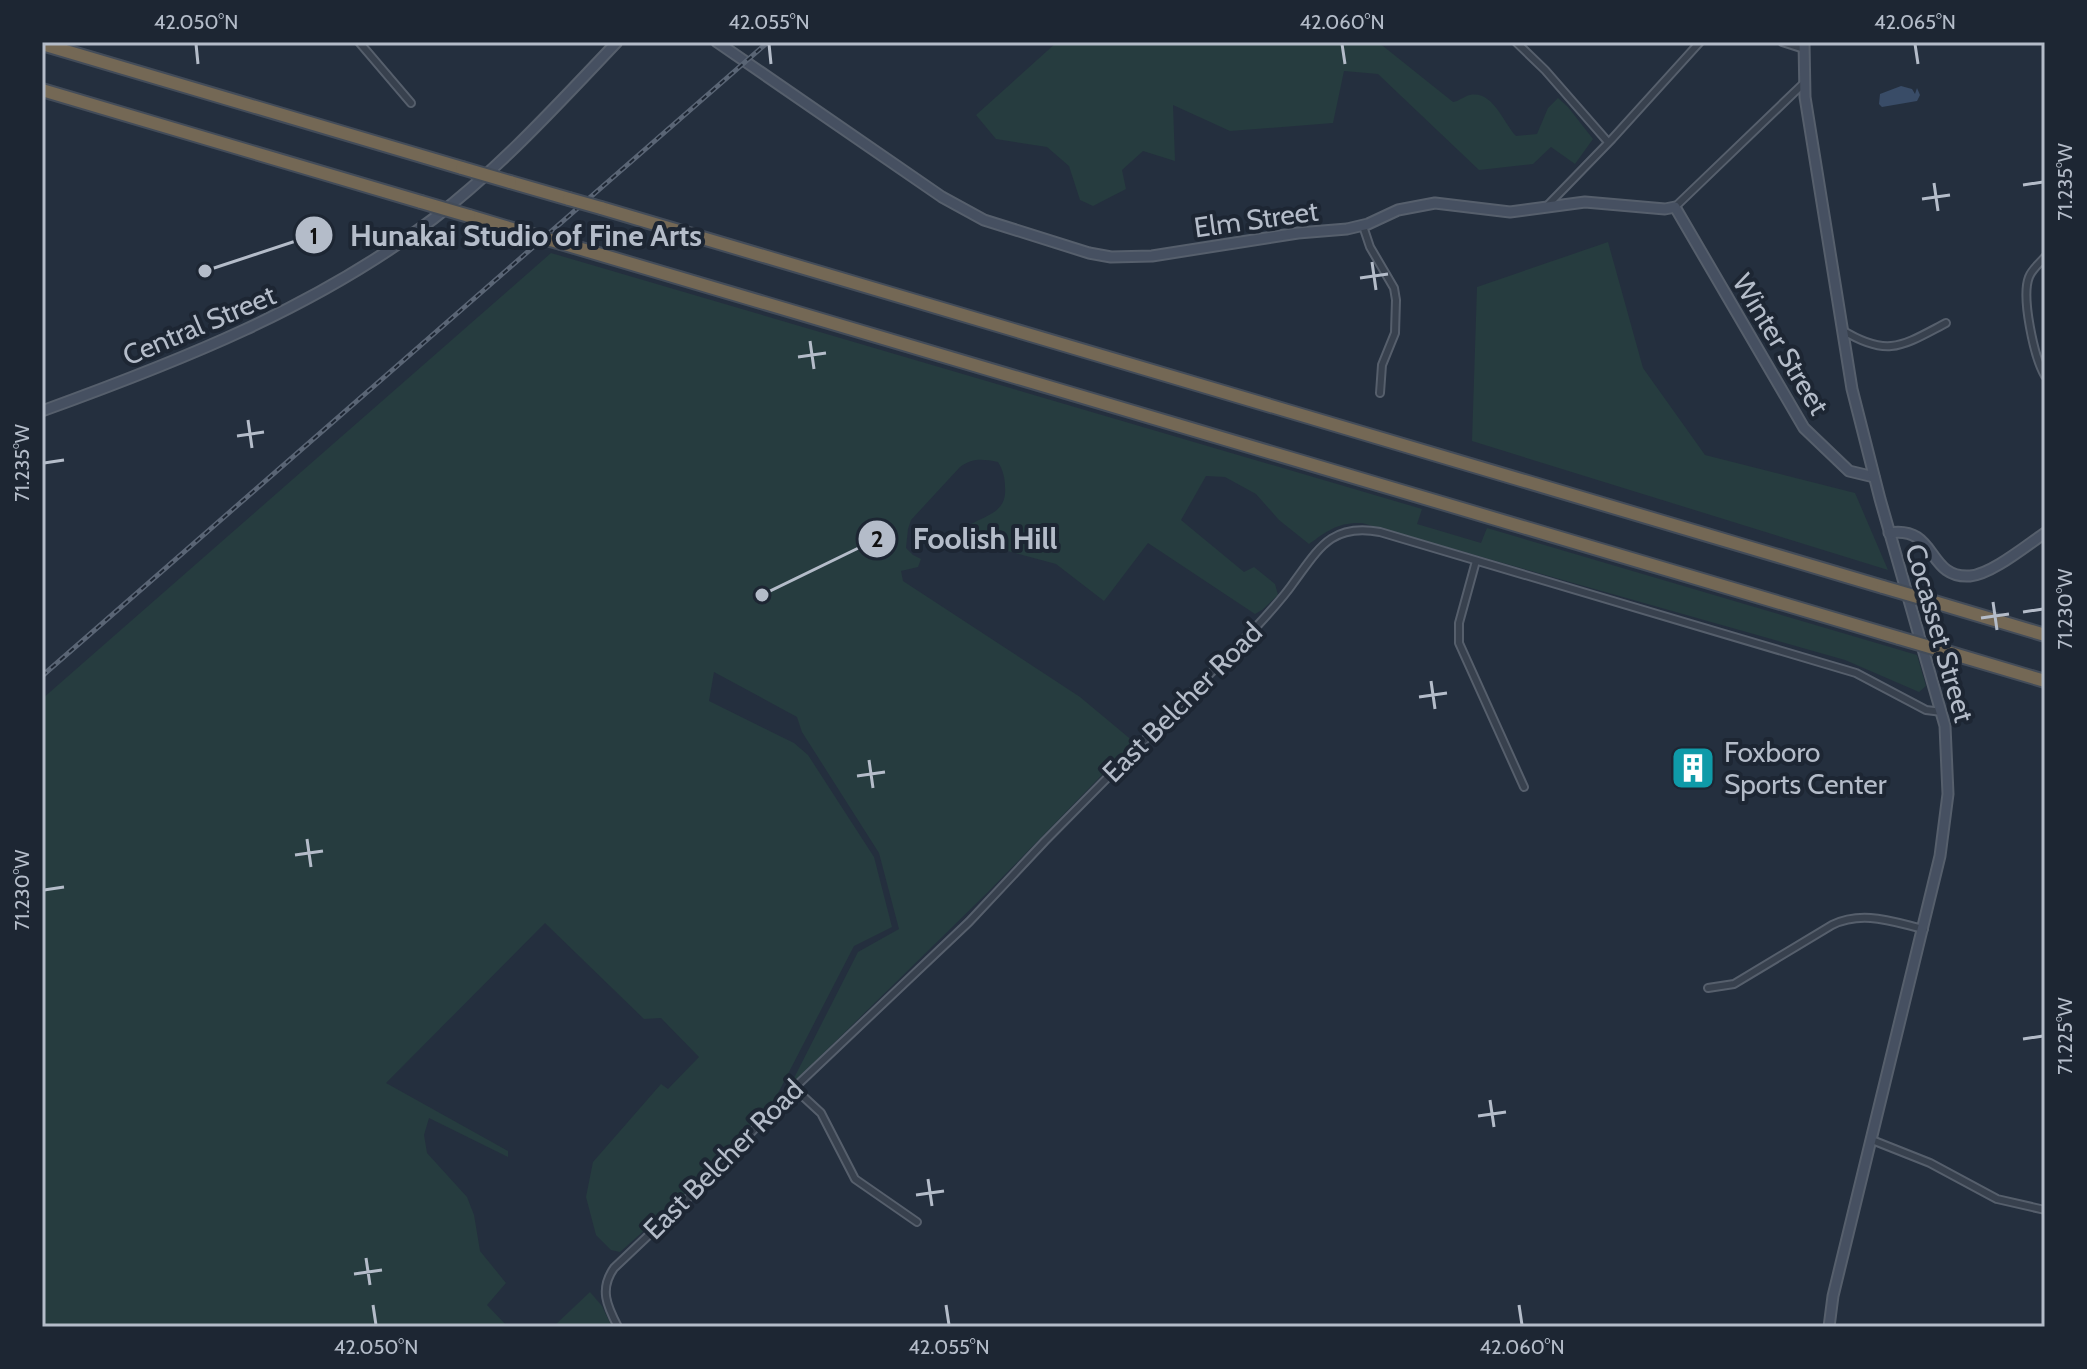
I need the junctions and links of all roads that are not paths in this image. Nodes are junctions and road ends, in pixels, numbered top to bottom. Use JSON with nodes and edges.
{"nodes":[{"id":1,"x":359,"y":42,"type":"edge"},
{"id":2,"x":617,"y":42,"type":"edge"},
{"id":3,"x":717,"y":42,"type":"edge"},
{"id":4,"x":1516,"y":42,"type":"edge"},
{"id":5,"x":1700,"y":42,"type":"edge"},
{"id":6,"x":1782,"y":42,"type":"edge"},
{"id":7,"x":42,"y":44,"type":"edge"},
{"id":8,"x":1804,"y":45,"type":"edge"},
{"id":9,"x":1804,"y":83,"type":"junction"},
{"id":10,"x":42,"y":90,"type":"edge"},
{"id":11,"x":411,"y":103,"type":"dead end"},
{"id":12,"x":1608,"y":142,"type":"junction"},
{"id":13,"x":1547,"y":206,"type":"junction"},
{"id":14,"x":1675,"y":207,"type":"junction"},
{"id":15,"x":1363,"y":226,"type":"junction"},
{"id":16,"x":2045,"y":257,"type":"edge"},
{"id":17,"x":1946,"y":323,"type":"dead end"},
{"id":18,"x":1842,"y":330,"type":"junction"},
{"id":19,"x":2045,"y":376,"type":"edge"},
{"id":20,"x":1380,"y":393,"type":"dead end"},
{"id":21,"x":42,"y":411,"type":"edge"},
{"id":22,"x":1874,"y":477,"type":"junction"},
{"id":23,"x":1889,"y":533,"type":"junction"},
{"id":24,"x":2045,"y":533,"type":"edge"},
{"id":25,"x":1476,"y":561,"type":"junction"},
{"id":26,"x":2045,"y":635,"type":"edge"},
{"id":27,"x":2045,"y":681,"type":"edge"},
{"id":28,"x":1942,"y":712,"type":"junction"},
{"id":29,"x":1524,"y":787,"type":"dead end"},
{"id":30,"x":1924,"y":929,"type":"junction"},
{"id":31,"x":1708,"y":988,"type":"dead end"},
{"id":32,"x":794,"y":1088,"type":"junction"},
{"id":33,"x":1872,"y":1140,"type":"junction"},
{"id":34,"x":2045,"y":1210,"type":"edge"},
{"id":35,"x":917,"y":1222,"type":"dead end"},
{"id":36,"x":618,"y":1327,"type":"edge"},
{"id":37,"x":1829,"y":1327,"type":"edge"}],
"edges":[{"from":1,"to":11,"type":"street"},
{"from":2,"to":21,"type":"main road","name":"Central Street"},
{"from":3,"to":15,"type":"main road","name":"Elm Street"},
{"from":4,"to":12,"type":"street"},
{"from":5,"to":12,"type":"street"},
{"from":6,"to":8,"type":"street"},
{"from":7,"to":26,"type":"highway","bridge":true},
{"from":8,"to":9,"type":"main road","name":"Cocasset Street"},
{"from":9,"to":14,"type":"street"},
{"from":9,"to":18,"type":"main road","name":"Cocasset Street"},
{"from":10,"to":27,"type":"highway","bridge":true},
{"from":12,"to":13,"type":"street"},
{"from":13,"to":14,"type":"main road","name":"Elm Street"},
{"from":13,"to":15,"type":"main road","name":"Elm Street"},
{"from":14,"to":22,"type":"main road","name":"Winter Street"},
{"from":15,"to":20,"type":"street"},
{"from":16,"to":19,"type":"street"},
{"from":17,"to":18,"type":"street"},
{"from":18,"to":22,"type":"main road","name":"Cocasset Street"},
{"from":22,"to":23,"type":"main road","name":"Cocasset Street"},
{"from":23,"to":24,"type":"main road"},
{"from":23,"to":28,"type":"main road","name":"Cocasset Street"},
{"from":25,"to":28,"type":"street","name":"East Belcher Road"},
{"from":25,"to":29,"type":"street"},
{"from":25,"to":32,"type":"street","name":"East Belcher Road"},
{"from":28,"to":30,"type":"main road","name":"Cocasset Street"},
{"from":30,"to":31,"type":"street"},
{"from":30,"to":33,"type":"main road","name":"Cocasset Street"},
{"from":32,"to":35,"type":"street"},
{"from":32,"to":36,"type":"street","name":"East Belcher Road"},
{"from":33,"to":34,"type":"street"},
{"from":33,"to":37,"type":"main road","name":"Cocasset Street"}]}
